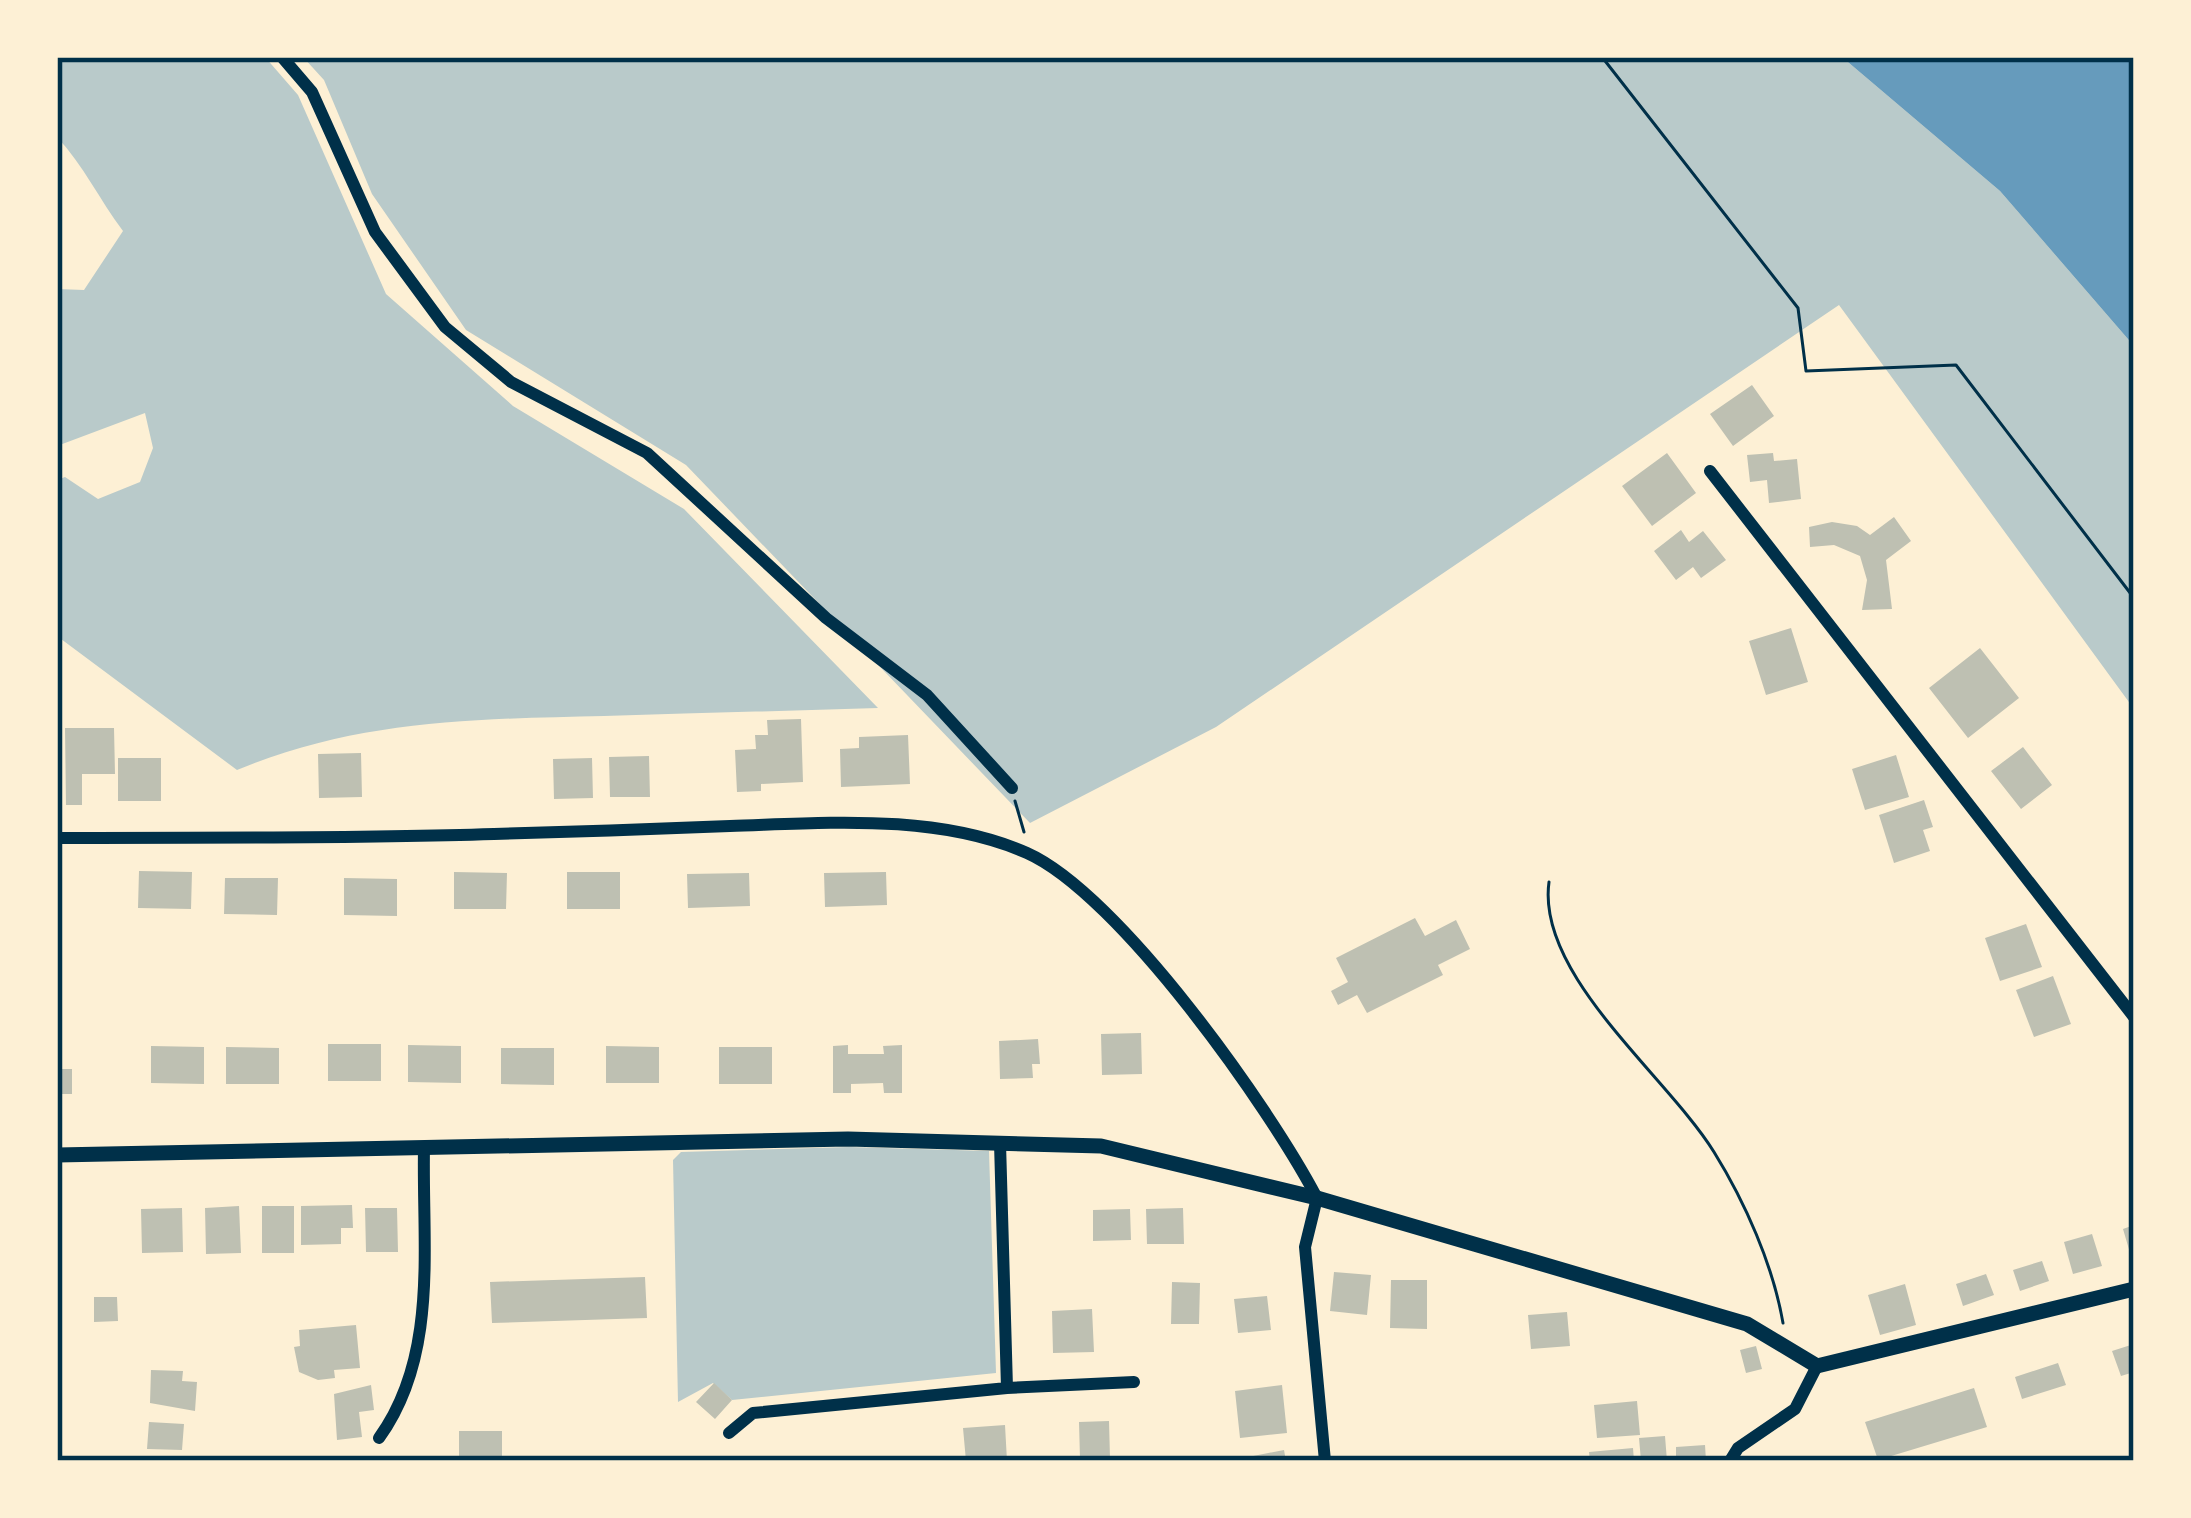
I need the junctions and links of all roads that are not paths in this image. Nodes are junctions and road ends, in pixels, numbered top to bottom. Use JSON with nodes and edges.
{"nodes":[{"id":1,"x":282,"y":57,"type":"edge"},
{"id":2,"x":1710,"y":471,"type":"dead end"},
{"id":3,"x":1012,"y":788,"type":"road end"},
{"id":4,"x":57,"y":838,"type":"edge"},
{"id":5,"x":2134,"y":1017,"type":"edge"},
{"id":6,"x":1000,"y":1143,"type":"junction"},
{"id":7,"x":424,"y":1148,"type":"junction"},
{"id":8,"x":57,"y":1155,"type":"edge"},
{"id":9,"x":1317,"y":1198,"type":"junction"},
{"id":10,"x":2134,"y":1289,"type":"edge"},
{"id":11,"x":1817,"y":1366,"type":"junction"},
{"id":12,"x":1135,"y":1382,"type":"dead end"},
{"id":13,"x":1007,"y":1388,"type":"junction"},
{"id":14,"x":729,"y":1433,"type":"dead end"},
{"id":15,"x":379,"y":1438,"type":"dead end"},
{"id":16,"x":1325,"y":1461,"type":"edge"},
{"id":17,"x":1730,"y":1461,"type":"edge"}],
"edges":[{"from":1,"to":3,"type":"street"},
{"from":2,"to":5,"type":"street"},
{"from":4,"to":9,"type":"street"},
{"from":6,"to":7,"type":"street"},
{"from":6,"to":9,"type":"street"},
{"from":6,"to":13,"type":"street"},
{"from":7,"to":8,"type":"street"},
{"from":7,"to":15,"type":"street"},
{"from":9,"to":11,"type":"street"},
{"from":9,"to":16,"type":"street"},
{"from":10,"to":11,"type":"street"},
{"from":11,"to":17,"type":"street"},
{"from":12,"to":13,"type":"street"},
{"from":13,"to":14,"type":"street"}]}
